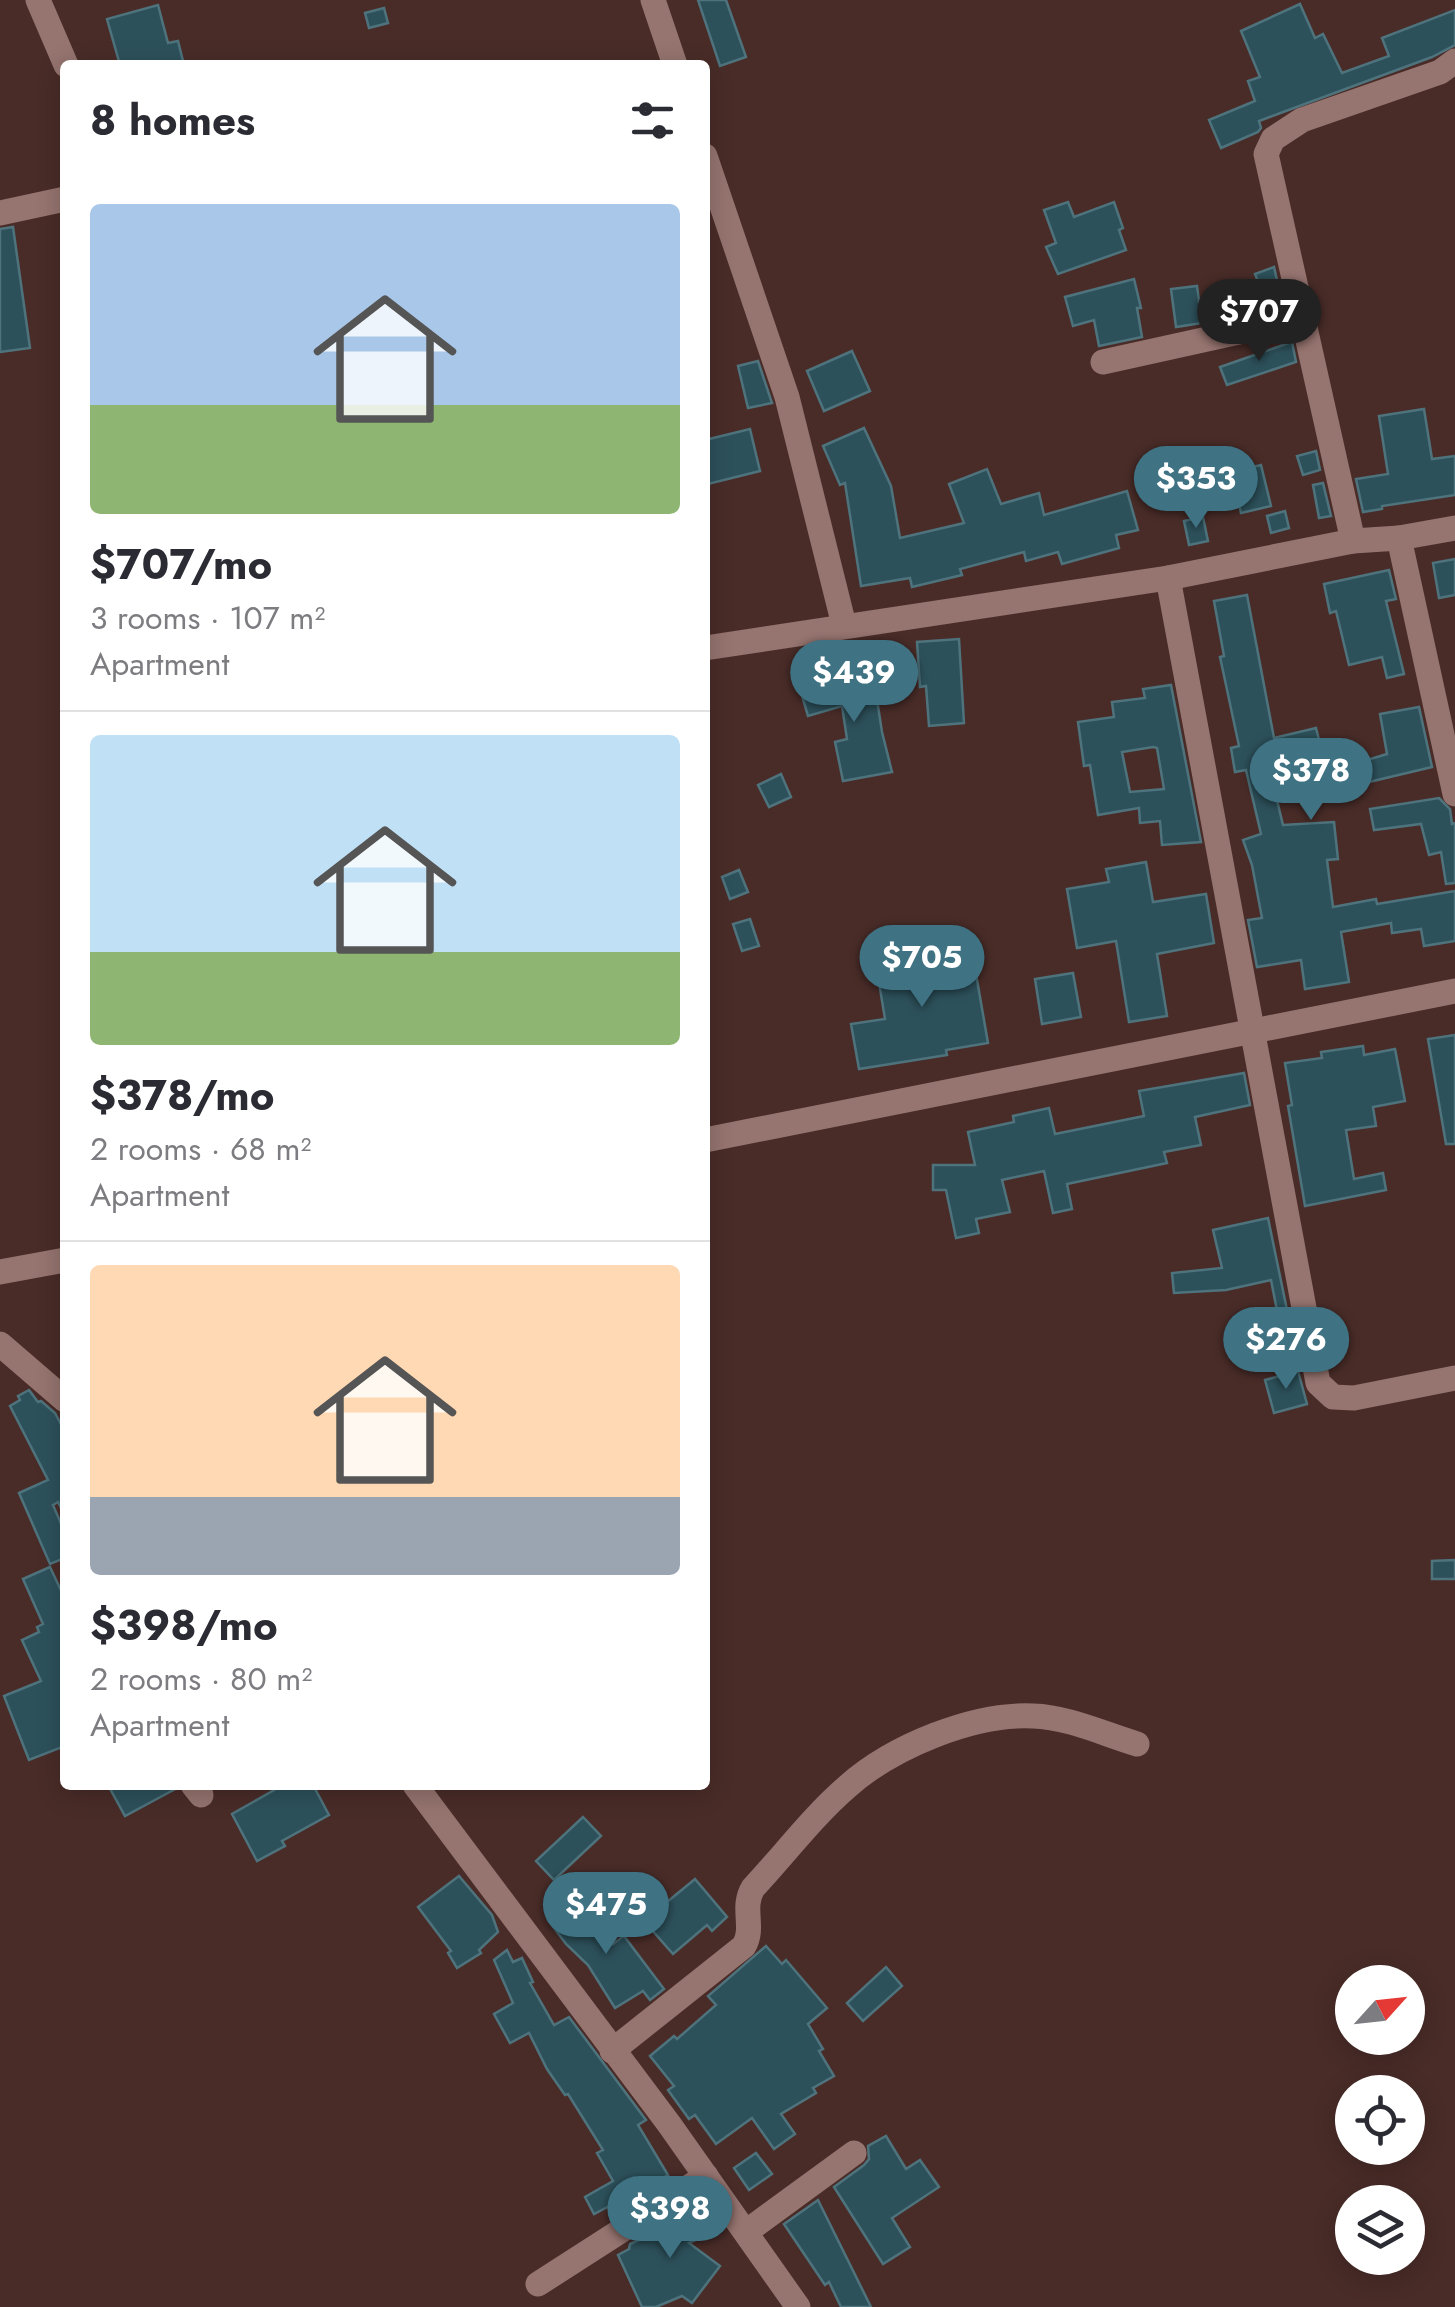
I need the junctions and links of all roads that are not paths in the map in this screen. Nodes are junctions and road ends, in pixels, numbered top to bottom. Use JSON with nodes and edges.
{"nodes":[{"id":1,"x":38,"y":0,"type":"edge"},
{"id":2,"x":653,"y":0,"type":"edge"},
{"id":3,"x":64,"y":60,"type":"edge"},
{"id":4,"x":672,"y":60,"type":"edge"},
{"id":5,"x":1455,"y":61,"type":"edge"},
{"id":6,"x":710,"y":171,"type":"edge"},
{"id":7,"x":60,"y":200,"type":"edge"},
{"id":8,"x":0,"y":213,"type":"edge"},
{"id":9,"x":1304,"y":318,"type":"junction"},
{"id":10,"x":1103,"y":362,"type":"dead end"},
{"id":11,"x":1455,"y":528,"type":"edge"},
{"id":12,"x":1398,"y":538,"type":"junction"},
{"id":13,"x":1353,"y":541,"type":"junction"},
{"id":14,"x":1168,"y":578,"type":"junction"},
{"id":15,"x":844,"y":625,"type":"junction"},
{"id":16,"x":710,"y":647,"type":"edge"},
{"id":17,"x":1455,"y":794,"type":"edge"},
{"id":18,"x":1455,"y":990,"type":"edge"},
{"id":19,"x":1251,"y":1033,"type":"junction"},
{"id":20,"x":710,"y":1139,"type":"edge"},
{"id":21,"x":60,"y":1261,"type":"edge"},
{"id":22,"x":0,"y":1272,"type":"edge"},
{"id":23,"x":0,"y":1344,"type":"edge"},
{"id":24,"x":1455,"y":1378,"type":"edge"},
{"id":25,"x":60,"y":1396,"type":"edge"},
{"id":26,"x":1137,"y":1744,"type":"dead end"},
{"id":27,"x":418,"y":1790,"type":"edge"},
{"id":28,"x":612,"y":2051,"type":"junction"},
{"id":29,"x":854,"y":2153,"type":"dead end"},
{"id":30,"x":706,"y":2176,"type":"junction"},
{"id":31,"x":746,"y":2232,"type":"junction"},
{"id":32,"x":538,"y":2284,"type":"dead end"},
{"id":33,"x":798,"y":2307,"type":"edge"}],
"edges":[{"from":1,"to":3,"type":"street"},
{"from":2,"to":4,"type":"street"},
{"from":5,"to":9,"type":"street"},
{"from":6,"to":15,"type":"street"},
{"from":7,"to":8,"type":"street"},
{"from":9,"to":10,"type":"street"},
{"from":9,"to":13,"type":"street"},
{"from":11,"to":12,"type":"street"},
{"from":12,"to":13,"type":"street"},
{"from":12,"to":17,"type":"street"},
{"from":13,"to":14,"type":"street"},
{"from":14,"to":15,"type":"street"},
{"from":14,"to":19,"type":"street"},
{"from":15,"to":16,"type":"street"},
{"from":18,"to":19,"type":"street"},
{"from":19,"to":20,"type":"street"},
{"from":19,"to":24,"type":"street"},
{"from":21,"to":22,"type":"street"},
{"from":23,"to":25,"type":"street"},
{"from":26,"to":28,"type":"street"},
{"from":27,"to":28,"type":"street"},
{"from":28,"to":30,"type":"street"},
{"from":29,"to":31,"type":"street"},
{"from":30,"to":31,"type":"street"},
{"from":30,"to":32,"type":"street"},
{"from":31,"to":33,"type":"street"}]}
